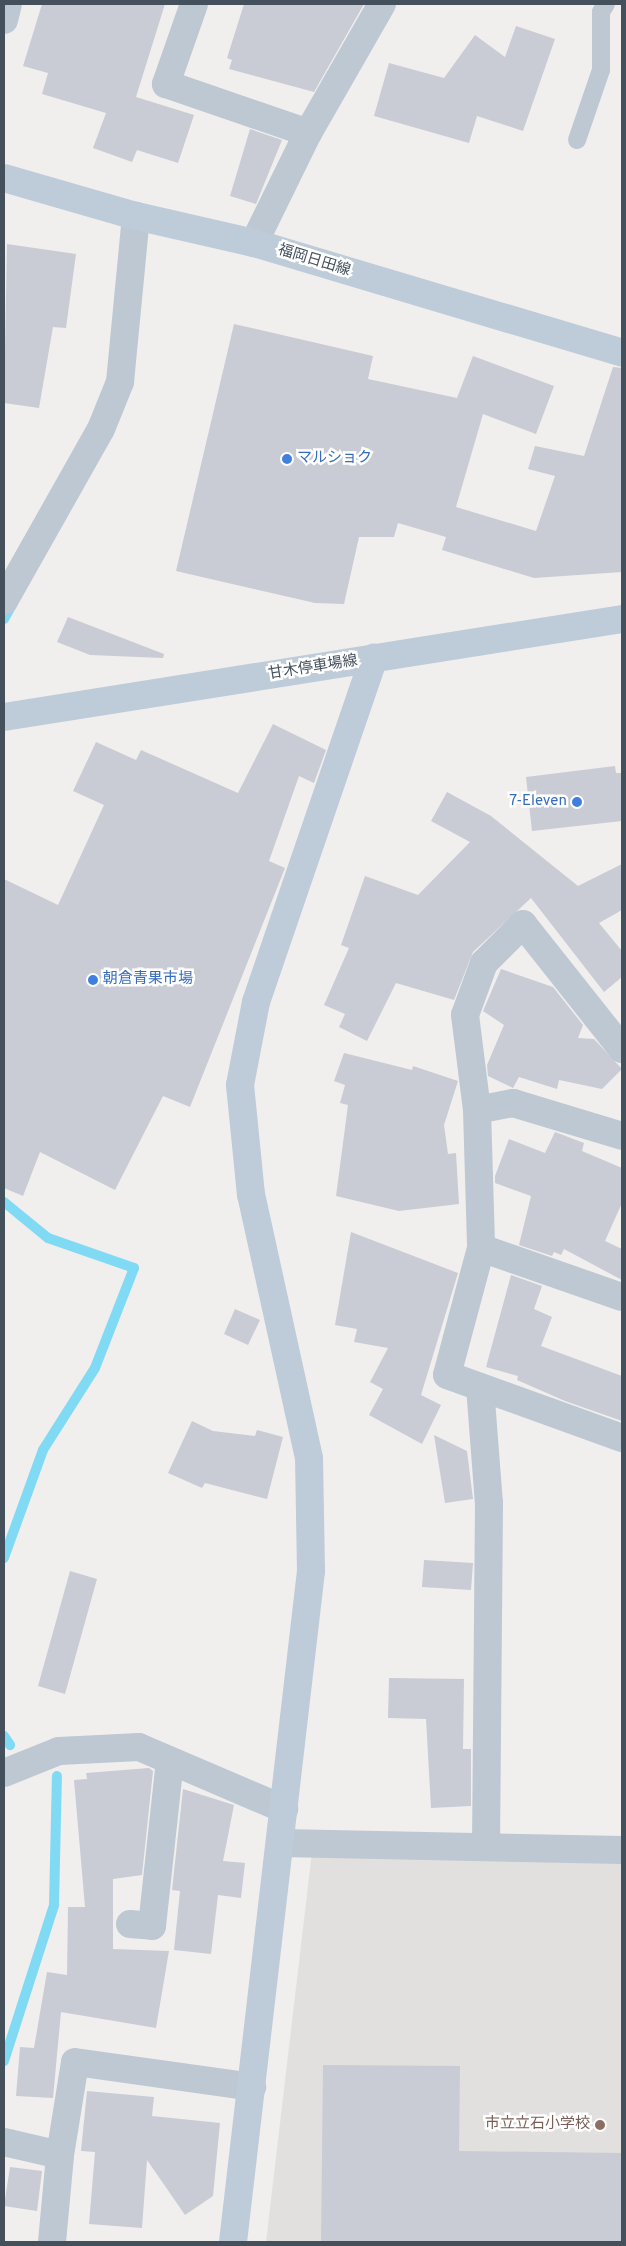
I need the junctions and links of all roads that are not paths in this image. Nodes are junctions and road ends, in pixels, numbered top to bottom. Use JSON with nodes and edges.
{"nodes":[{"id":1,"x":8,"y":4,"type":"edge"},
{"id":2,"x":194,"y":4,"type":"edge"},
{"id":3,"x":382,"y":4,"type":"edge"},
{"id":4,"x":606,"y":4,"type":"edge"},
{"id":5,"x":4,"y":20,"type":"edge"},
{"id":6,"x":308,"y":133,"type":"junction"},
{"id":7,"x":577,"y":140,"type":"dead end"},
{"id":8,"x":4,"y":178,"type":"edge"},
{"id":9,"x":136,"y":216,"type":"junction"},
{"id":10,"x":254,"y":243,"type":"junction"},
{"id":11,"x":622,"y":353,"type":"edge"},
{"id":12,"x":8,"y":588,"type":"edge"},
{"id":13,"x":622,"y":619,"type":"edge"},
{"id":14,"x":374,"y":658,"type":"junction"},
{"id":15,"x":4,"y":717,"type":"edge"},
{"id":16,"x":622,"y":1048,"type":"edge"},
{"id":17,"x":476,"y":1110,"type":"junction"},
{"id":18,"x":622,"y":1136,"type":"edge"},
{"id":19,"x":481,"y":1248,"type":"junction"},
{"id":20,"x":622,"y":1297,"type":"edge"},
{"id":21,"x":480,"y":1387,"type":"junction"},
{"id":22,"x":622,"y":1438,"type":"edge"},
{"id":23,"x":170,"y":1761,"type":"junction"},
{"id":24,"x":4,"y":1773,"type":"edge"},
{"id":25,"x":284,"y":1809,"type":"junction"},
{"id":26,"x":282,"y":1843,"type":"junction"},
{"id":27,"x":486,"y":1847,"type":"junction"},
{"id":28,"x":622,"y":1850,"type":"edge"},
{"id":29,"x":130,"y":1924,"type":"dead end"},
{"id":30,"x":252,"y":2087,"type":"junction"},
{"id":31,"x":4,"y":2142,"type":"edge"},
{"id":32,"x":60,"y":2155,"type":"junction"},
{"id":33,"x":52,"y":2242,"type":"edge"},
{"id":34,"x":233,"y":2242,"type":"edge"}],
"edges":[{"from":1,"to":5,"type":"street"},
{"from":2,"to":6,"type":"street"},
{"from":3,"to":6,"type":"street"},
{"from":4,"to":7,"type":"lane"},
{"from":6,"to":10,"type":"street"},
{"from":8,"to":9,"type":"street","name":"福岡日田線"},
{"from":9,"to":10,"type":"street","name":"福岡日田線"},
{"from":9,"to":12,"type":"street"},
{"from":10,"to":11,"type":"street","name":"福岡日田線"},
{"from":13,"to":14,"type":"street","name":"甘木停車場線"},
{"from":14,"to":15,"type":"street","name":"甘木停車場線"},
{"from":14,"to":25,"type":"street"},
{"from":16,"to":17,"type":"street"},
{"from":17,"to":18,"type":"street"},
{"from":17,"to":19,"type":"street"},
{"from":19,"to":20,"type":"street"},
{"from":19,"to":21,"type":"street"},
{"from":21,"to":22,"type":"street"},
{"from":21,"to":27,"type":"street"},
{"from":23,"to":24,"type":"street"},
{"from":23,"to":25,"type":"street"},
{"from":23,"to":29,"type":"street"},
{"from":25,"to":26,"type":"street"},
{"from":26,"to":27,"type":"street"},
{"from":26,"to":30,"type":"street"},
{"from":27,"to":28,"type":"street"},
{"from":30,"to":32,"type":"street"},
{"from":30,"to":34,"type":"street"},
{"from":31,"to":32,"type":"street"},
{"from":32,"to":33,"type":"street"}]}
